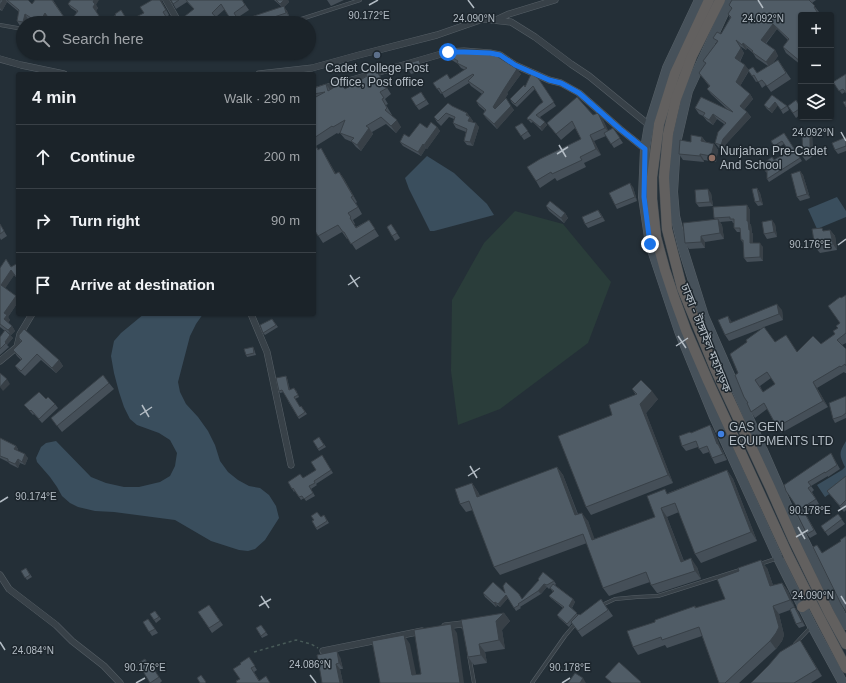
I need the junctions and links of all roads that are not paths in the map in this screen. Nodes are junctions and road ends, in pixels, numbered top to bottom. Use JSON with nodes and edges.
{"nodes":[{"id":1,"x":166,"y":0,"type":"edge"},
{"id":2,"x":360,"y":0,"type":"edge"},
{"id":3,"x":555,"y":0,"type":"edge"},
{"id":4,"x":699,"y":0,"type":"edge"},
{"id":5,"x":709,"y":0,"type":"edge"},
{"id":6,"x":720,"y":0,"type":"edge"},
{"id":7,"x":730,"y":0,"type":"edge"},
{"id":8,"x":175,"y":16,"type":"edge"},
{"id":9,"x":311,"y":16,"type":"edge"},
{"id":10,"x":495,"y":21,"type":"junction"},
{"id":11,"x":0,"y":25,"type":"edge"},
{"id":12,"x":16,"y":28,"type":"edge"},
{"id":13,"x":0,"y":59,"type":"edge"},
{"id":14,"x":54,"y":72,"type":"edge"},
{"id":15,"x":277,"y":72,"type":"edge"},
{"id":16,"x":316,"y":90,"type":"edge"},
{"id":17,"x":649,"y":125,"type":"junction"},
{"id":18,"x":645,"y":149,"type":"junction"},
{"id":19,"x":31,"y":316,"type":"edge"},
{"id":20,"x":252,"y":316,"type":"edge"},
{"id":21,"x":0,"y":361,"type":"edge"},
{"id":22,"x":292,"y":465,"type":"dead end"},
{"id":23,"x":788,"y":555,"type":"junction"},
{"id":24,"x":778,"y":558,"type":"junction"},
{"id":25,"x":756,"y":565,"type":"edge"},
{"id":26,"x":749,"y":567,"type":"edge"},
{"id":27,"x":0,"y":575,"type":"edge"},
{"id":28,"x":811,"y":601,"type":"junction"},
{"id":29,"x":802,"y":606,"type":"junction"},
{"id":30,"x":597,"y":607,"type":"edge"},
{"id":31,"x":580,"y":618,"type":"edge"},
{"id":32,"x":463,"y":625,"type":"joint"},
{"id":33,"x":846,"y":625,"type":"edge"},
{"id":34,"x":812,"y":626,"type":"junction"},
{"id":35,"x":438,"y":627,"type":"edge"},
{"id":36,"x":431,"y":629,"type":"edge"},
{"id":37,"x":464,"y":632,"type":"edge"},
{"id":38,"x":846,"y":644,"type":"edge"},
{"id":39,"x":792,"y":647,"type":"edge"},
{"id":40,"x":323,"y":651,"type":"road end"},
{"id":41,"x":468,"y":654,"type":"edge"},
{"id":42,"x":846,"y":668,"type":"edge"},
{"id":43,"x":120,"y":683,"type":"edge"},
{"id":44,"x":474,"y":683,"type":"edge"},
{"id":45,"x":532,"y":683,"type":"edge"},
{"id":46,"x":843,"y":683,"type":"edge"}],
"edges":[{"from":1,"to":8,"type":"street"},
{"from":2,"to":9,"type":"lane"},
{"from":3,"to":10,"type":"street"},
{"from":4,"to":17,"type":"main road"},
{"from":5,"to":23,"type":"highway","name":"ঢাকা - টাঙ্গাইল মহাসড়ক"},
{"from":6,"to":38,"type":"highway","name":"ঢাকা - টাঙ্গাইল মহাসড়ক"},
{"from":7,"to":33,"type":"main road"},
{"from":10,"to":15,"type":"street"},
{"from":10,"to":17,"type":"street"},
{"from":11,"to":12,"type":"lane"},
{"from":13,"to":14,"type":"street"},
{"from":16,"to":18,"type":"street"},
{"from":17,"to":18,"type":"main road"},
{"from":18,"to":24,"type":"main road"},
{"from":19,"to":21,"type":"street"},
{"from":20,"to":22,"type":"street"},
{"from":23,"to":24,"type":"lane"},
{"from":23,"to":28,"type":"highway","name":"ঢাকা - টাঙ্গাইল মহাসড়ক"},
{"from":24,"to":25,"type":"lane"},
{"from":24,"to":29,"type":"main road"},
{"from":26,"to":30,"type":"lane"},
{"from":27,"to":43,"type":"street"},
{"from":28,"to":29,"type":"highway"},
{"from":28,"to":42,"type":"highway","name":"ঢাকা - টাঙ্গাইল মহাসড়ক"},
{"from":29,"to":34,"type":"main road"},
{"from":31,"to":45,"type":"lane"},
{"from":32,"to":35,"type":"street"},
{"from":32,"to":37,"type":"lane"},
{"from":34,"to":39,"type":"lane"},
{"from":34,"to":46,"type":"main road"},
{"from":36,"to":40,"type":"street"},
{"from":41,"to":44,"type":"lane"}]}
